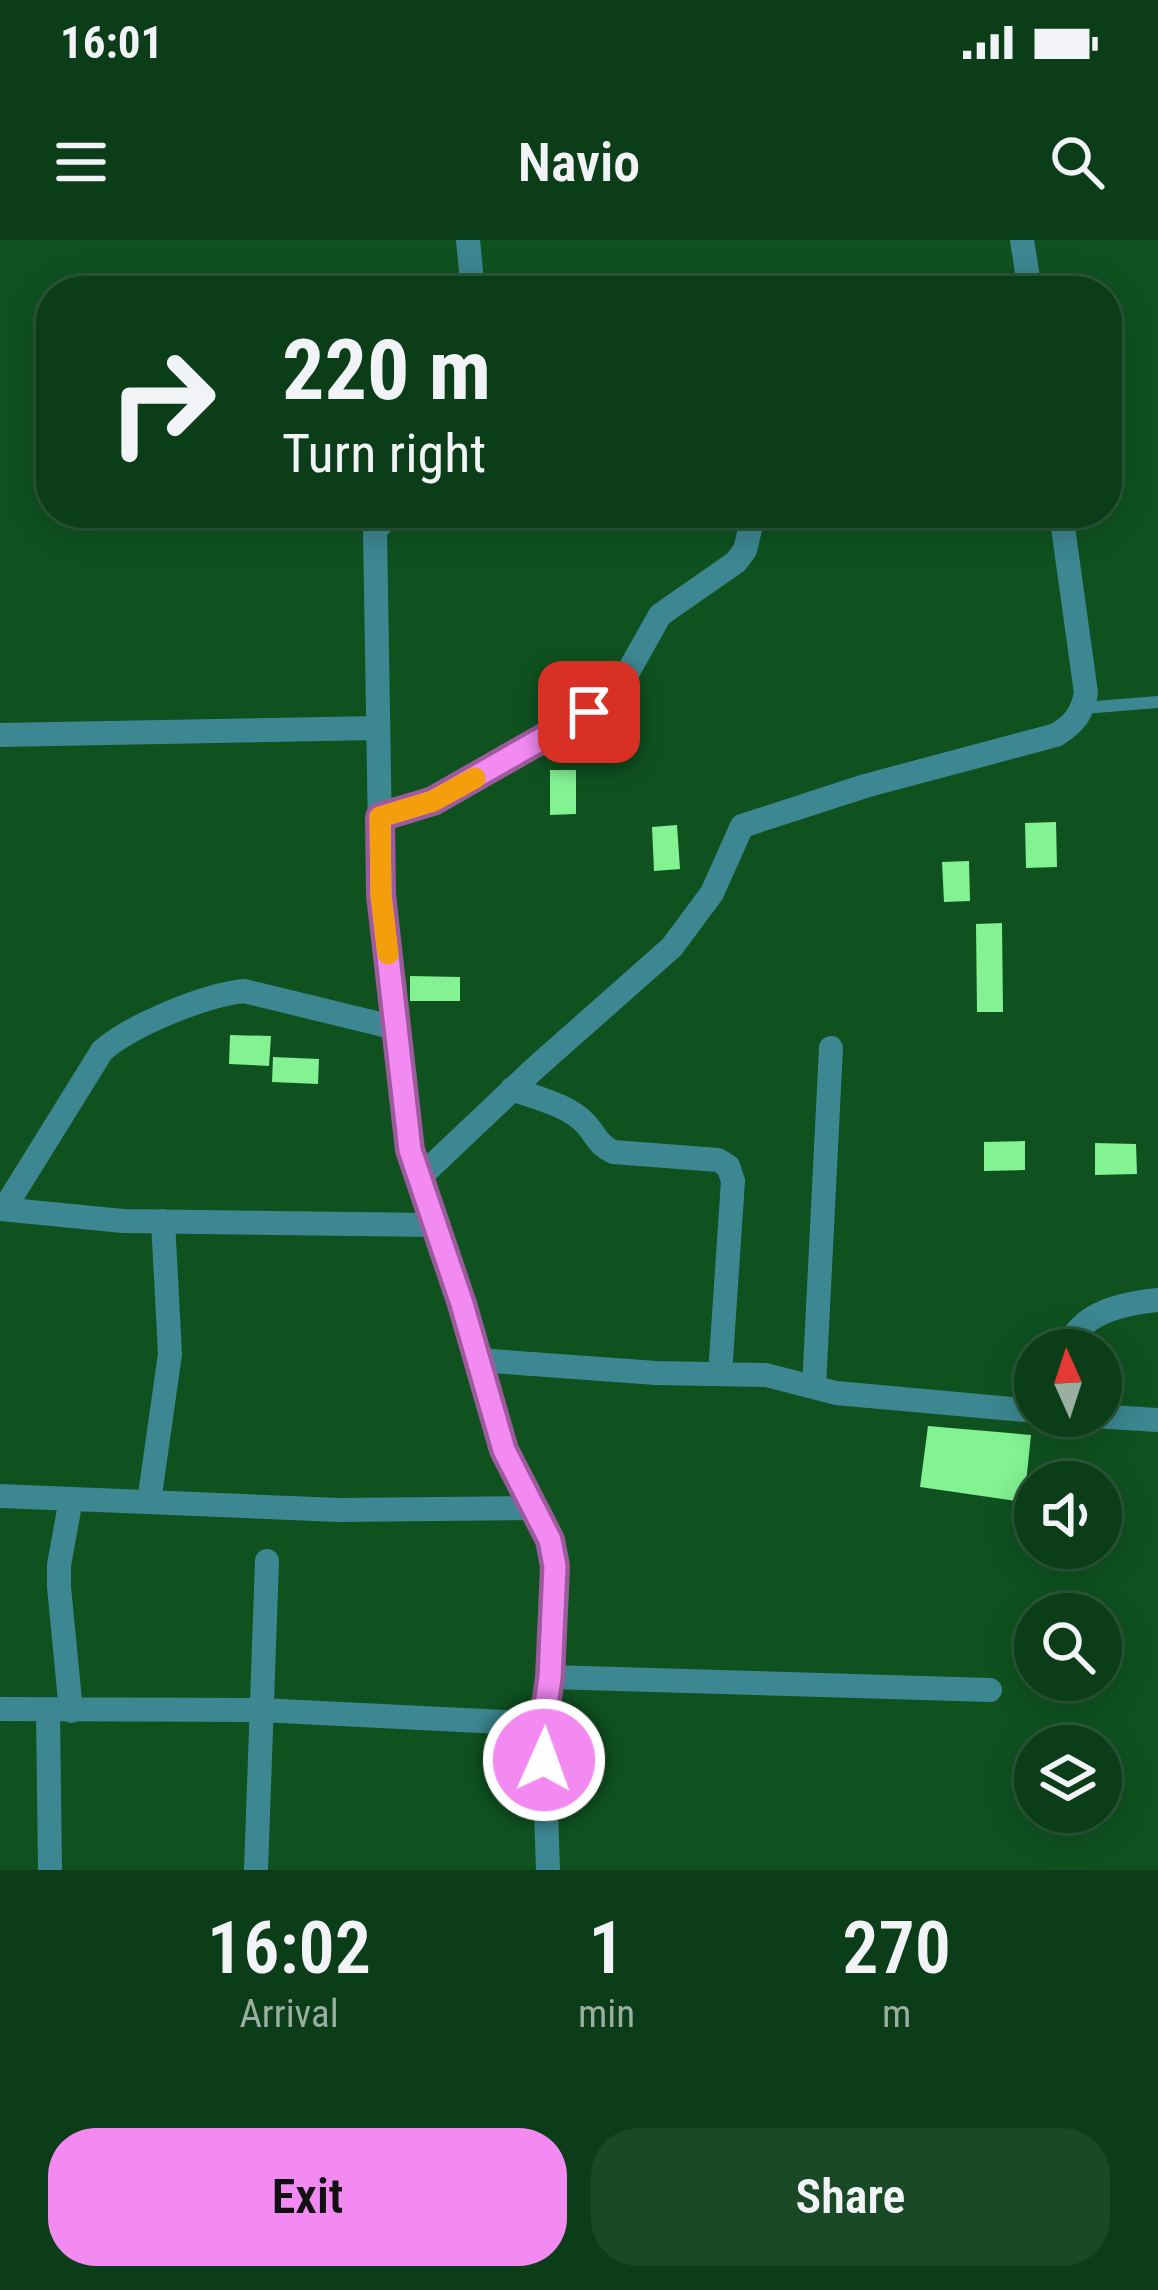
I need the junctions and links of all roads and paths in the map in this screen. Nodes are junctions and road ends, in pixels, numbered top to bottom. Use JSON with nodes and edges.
{"nodes":[{"id":1,"x":468,"y":240,"type":"edge"},
{"id":2,"x":1022,"y":240,"type":"edge"},
{"id":3,"x":472,"y":276,"type":"edge"},
{"id":4,"x":1028,"y":276,"type":"edge"},
{"id":5,"x":377,"y":528,"type":"edge"},
{"id":6,"x":750,"y":528,"type":"edge"},
{"id":7,"x":1063,"y":528,"type":"edge"},
{"id":8,"x":1158,"y":702,"type":"edge"},
{"id":9,"x":1083,"y":708,"type":"junction"},
{"id":10,"x":378,"y":728,"type":"junction"},
{"id":11,"x":0,"y":735,"type":"edge"},
{"id":12,"x":380,"y":817,"type":"junction"},
{"id":13,"x":396,"y":1028,"type":"junction"},
{"id":14,"x":831,"y":1048,"type":"dead end"},
{"id":15,"x":512,"y":1090,"type":"junction"},
{"id":16,"x":419,"y":1178,"type":"junction"},
{"id":17,"x":2,"y":1209,"type":"edge"},
{"id":18,"x":164,"y":1221,"type":"junction"},
{"id":19,"x":435,"y":1225,"type":"junction"},
{"id":20,"x":1158,"y":1300,"type":"edge"},
{"id":21,"x":1077,"y":1329,"type":"edge"},
{"id":22,"x":478,"y":1360,"type":"junction"},
{"id":23,"x":720,"y":1374,"type":"junction"},
{"id":24,"x":814,"y":1388,"type":"junction"},
{"id":25,"x":1014,"y":1409,"type":"edge"},
{"id":26,"x":1122,"y":1418,"type":"edge"},
{"id":27,"x":1158,"y":1420,"type":"edge"},
{"id":28,"x":0,"y":1496,"type":"edge"},
{"id":29,"x":71,"y":1499,"type":"junction"},
{"id":30,"x":149,"y":1502,"type":"junction"},
{"id":31,"x":533,"y":1508,"type":"junction"},
{"id":32,"x":267,"y":1561,"type":"dead end"},
{"id":33,"x":550,"y":1678,"type":"junction"},
{"id":34,"x":990,"y":1690,"type":"dead end"},
{"id":35,"x":0,"y":1709,"type":"edge"},
{"id":36,"x":260,"y":1710,"type":"junction"},
{"id":37,"x":59,"y":1711,"type":"junction"},
{"id":38,"x":543,"y":1724,"type":"junction"},
{"id":39,"x":50,"y":1870,"type":"edge"},
{"id":40,"x":256,"y":1870,"type":"edge"},
{"id":41,"x":548,"y":1870,"type":"edge"}],
"edges":[{"from":1,"to":3,"type":"street"},
{"from":2,"to":4,"type":"street"},
{"from":5,"to":10,"type":"street"},
{"from":6,"to":12,"type":"street"},
{"from":7,"to":9,"type":"street"},
{"from":8,"to":9,"type":"lane"},
{"from":9,"to":15,"type":"street"},
{"from":10,"to":11,"type":"street"},
{"from":10,"to":12,"type":"street"},
{"from":12,"to":13,"type":"street"},
{"from":13,"to":16,"type":"street"},
{"from":13,"to":17,"type":"street"},
{"from":14,"to":24,"type":"street"},
{"from":15,"to":16,"type":"street"},
{"from":15,"to":23,"type":"street"},
{"from":16,"to":19,"type":"street"},
{"from":17,"to":18,"type":"street"},
{"from":18,"to":19,"type":"street"},
{"from":18,"to":30,"type":"street"},
{"from":19,"to":22,"type":"street"},
{"from":20,"to":21,"type":"street"},
{"from":22,"to":23,"type":"street"},
{"from":22,"to":31,"type":"street"},
{"from":23,"to":24,"type":"street"},
{"from":24,"to":25,"type":"street"},
{"from":26,"to":27,"type":"street"},
{"from":28,"to":29,"type":"street"},
{"from":29,"to":30,"type":"street"},
{"from":29,"to":37,"type":"street"},
{"from":30,"to":31,"type":"street"},
{"from":31,"to":33,"type":"street"},
{"from":32,"to":36,"type":"street"},
{"from":33,"to":34,"type":"street"},
{"from":33,"to":38,"type":"street"},
{"from":35,"to":37,"type":"street"},
{"from":36,"to":37,"type":"street"},
{"from":36,"to":38,"type":"street"},
{"from":36,"to":40,"type":"street"},
{"from":37,"to":39,"type":"street"},
{"from":38,"to":41,"type":"street"}]}
